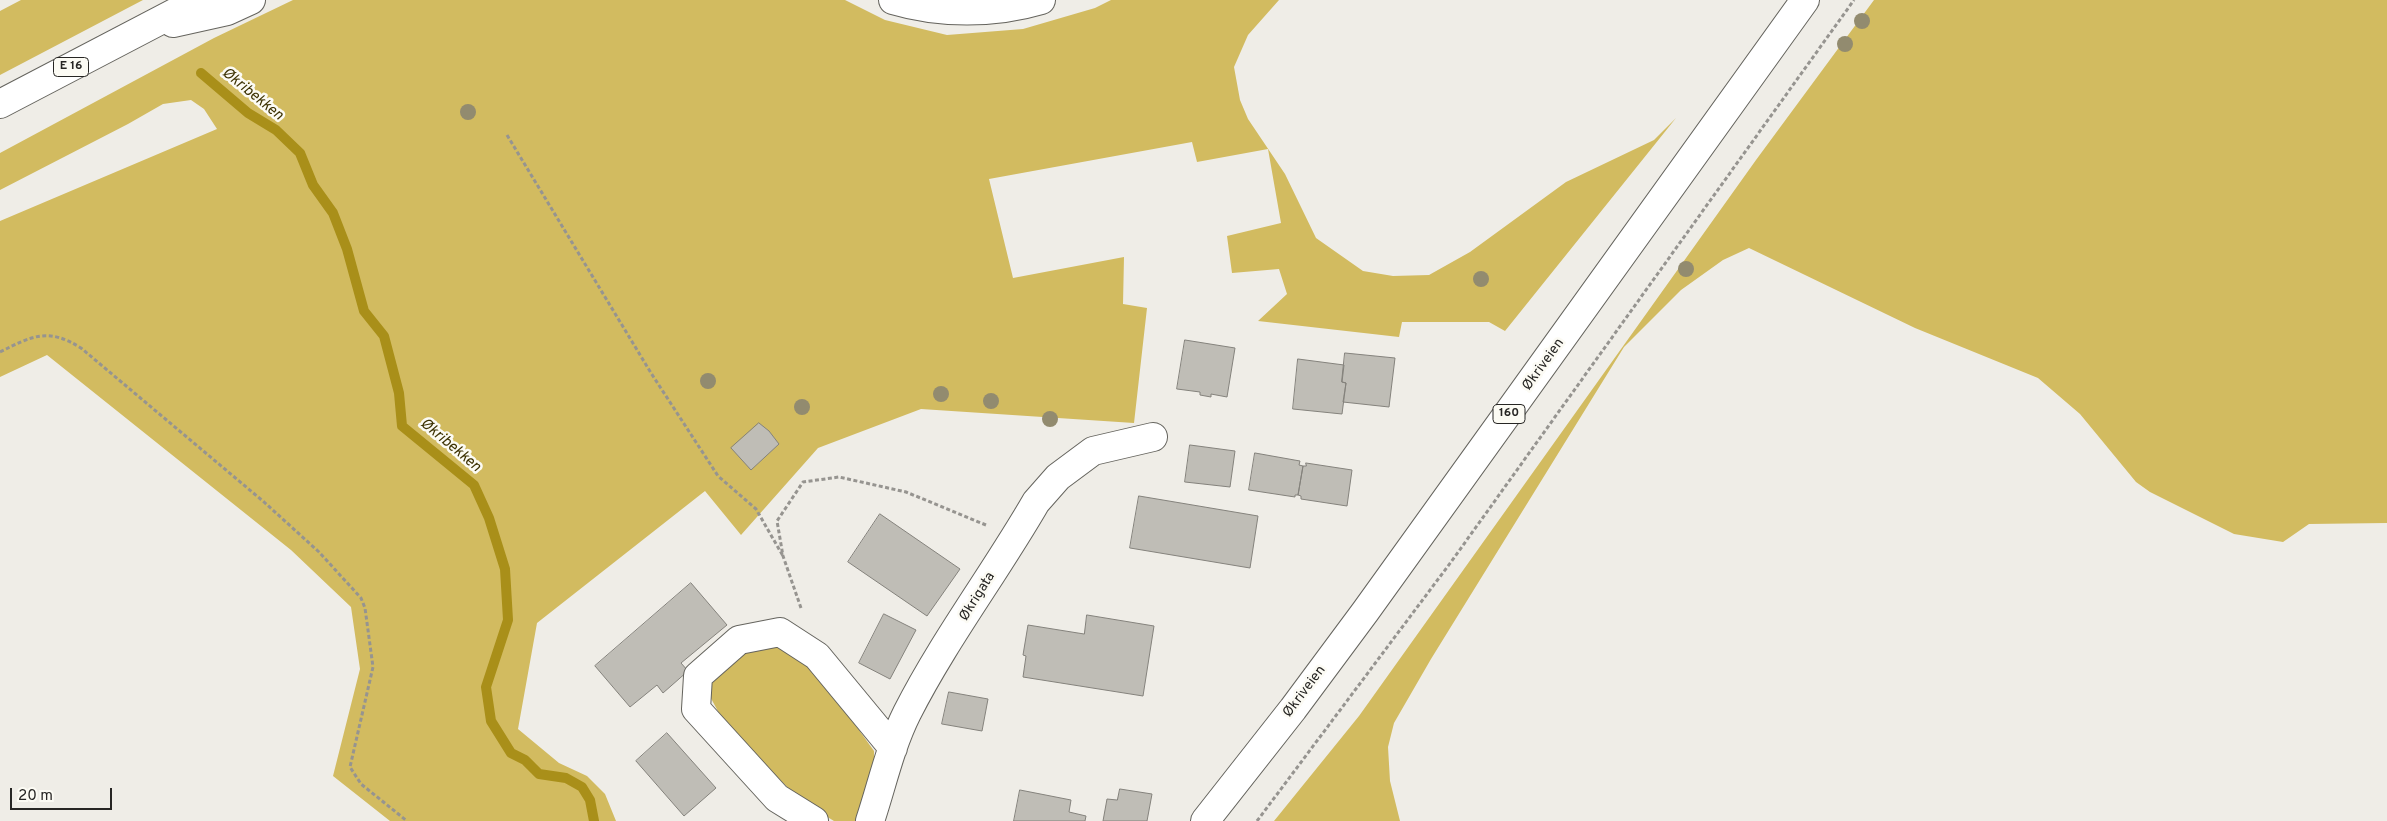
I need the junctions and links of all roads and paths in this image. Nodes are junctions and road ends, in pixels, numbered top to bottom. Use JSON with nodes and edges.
{"nodes":[{"id":1,"x":199,"y":0,"type":"edge"},
{"id":2,"x":251,"y":0,"type":"edge"},
{"id":3,"x":893,"y":0,"type":"edge"},
{"id":4,"x":1041,"y":0,"type":"edge"},
{"id":5,"x":1805,"y":0,"type":"edge"},
{"id":6,"x":1854,"y":0,"type":"edge"},
{"id":7,"x":142,"y":30,"type":"junction"},
{"id":8,"x":0,"y":104,"type":"edge"},
{"id":9,"x":507,"y":136,"type":"dead end"},
{"id":10,"x":0,"y":352,"type":"edge"},
{"id":11,"x":1153,"y":437,"type":"dead end"},
{"id":12,"x":1016,"y":538,"type":"junction"},
{"id":13,"x":893,"y":748,"type":"junction"},
{"id":14,"x":407,"y":821,"type":"edge"},
{"id":15,"x":814,"y":821,"type":"edge"},
{"id":16,"x":870,"y":821,"type":"edge"},
{"id":17,"x":1205,"y":821,"type":"edge"},
{"id":18,"x":1257,"y":821,"type":"edge"}],
"edges":[{"from":1,"to":7,"type":"main road","number":"E 16"},
{"from":2,"to":7,"type":"main road","number":"E 16"},
{"from":3,"to":4,"type":"main road"},
{"from":5,"to":17,"type":"main road","name":"Økriveien","number":"160"},
{"from":6,"to":18,"type":"path"},
{"from":7,"to":8,"type":"main road","number":"E 16"},
{"from":9,"to":12,"type":"path"},
{"from":10,"to":14,"type":"path"},
{"from":11,"to":12,"type":"main road","name":"Økrigata"},
{"from":12,"to":13,"type":"main road","name":"Økrigata"},
{"from":13,"to":15,"type":"main road"},
{"from":13,"to":16,"type":"main road","name":"Økrigata"}]}
